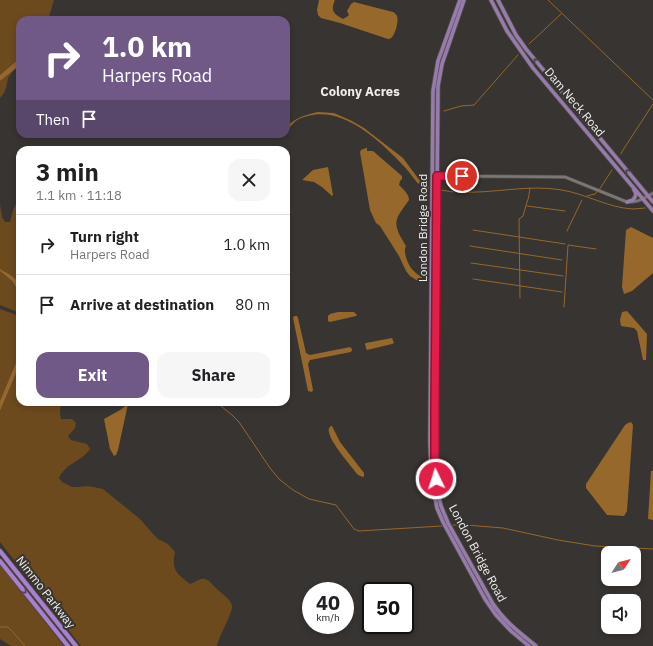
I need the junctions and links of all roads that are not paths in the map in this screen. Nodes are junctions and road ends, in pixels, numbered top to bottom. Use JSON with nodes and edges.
{"nodes":[{"id":1,"x":460,"y":0,"type":"edge"},
{"id":2,"x":464,"y":0,"type":"edge"},
{"id":3,"x":491,"y":0,"type":"edge"},
{"id":4,"x":498,"y":0,"type":"edge"},
{"id":5,"x":619,"y":170,"type":"junction"},
{"id":6,"x":435,"y":176,"type":"junction"},
{"id":7,"x":653,"y":193,"type":"edge"},
{"id":8,"x":648,"y":195,"type":"junction"},
{"id":9,"x":644,"y":199,"type":"junction"},
{"id":10,"x":627,"y":202,"type":"junction"},
{"id":11,"x":653,"y":202,"type":"edge"},
{"id":12,"x":653,"y":211,"type":"edge"},
{"id":13,"x":0,"y":551,"type":"edge"},
{"id":14,"x":0,"y":561,"type":"edge"},
{"id":15,"x":68,"y":646,"type":"edge"},
{"id":16,"x":76,"y":646,"type":"edge"},
{"id":17,"x":529,"y":646,"type":"edge"},
{"id":18,"x":536,"y":646,"type":"edge"}],
"edges":[{"from":1,"to":6,"type":"main road","name":"London Bridge Road"},
{"from":2,"to":6,"type":"main road","name":"London Bridge Road"},
{"from":3,"to":5,"type":"main road","name":"Dam Neck Road"},
{"from":8,"to":4,"type":"main road","name":"Dam Neck Road","one_way":true},
{"from":5,"to":9,"type":"main road","name":"Dam Neck Road"},
{"from":5,"to":10,"type":"main road"},
{"from":6,"to":10,"type":"street"},
{"from":6,"to":17,"type":"main road","name":"London Bridge Road"},
{"from":6,"to":18,"type":"main road","name":"London Bridge Road"},
{"from":7,"to":8,"type":"street"},
{"from":8,"to":9,"type":"street"},
{"from":8,"to":11,"type":"main road","name":"Dam Neck Road"},
{"from":9,"to":10,"type":"street"},
{"from":9,"to":12,"type":"main road","name":"Dam Neck Road"},
{"from":13,"to":16,"type":"highway","name":"Nimmo Parkway"},
{"from":14,"to":15,"type":"highway","name":"Nimmo Parkway","one_way":true}]}
